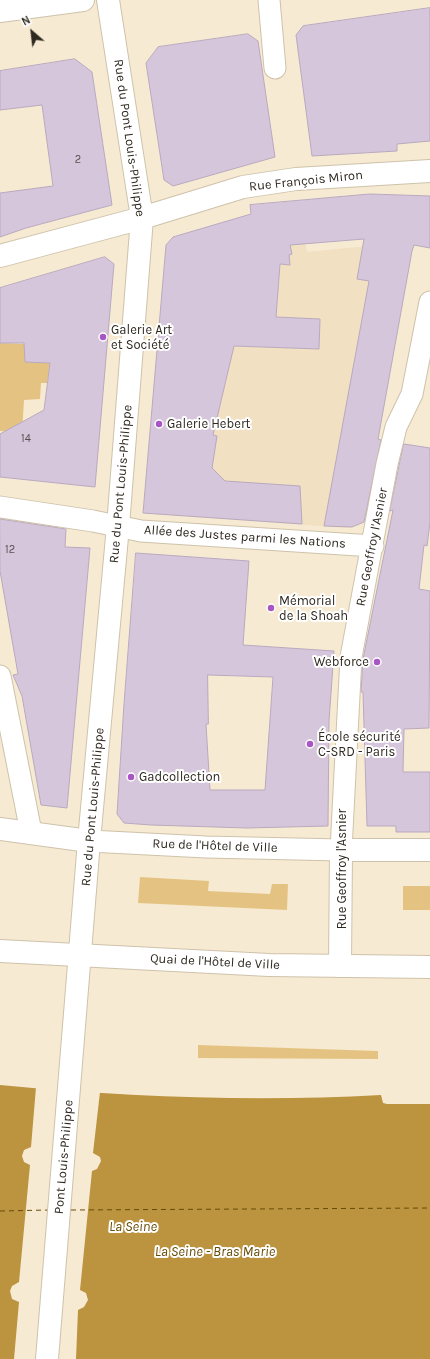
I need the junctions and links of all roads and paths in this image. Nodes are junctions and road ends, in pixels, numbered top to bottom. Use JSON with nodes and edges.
{"nodes":[{"id":1,"x":83,"y":0,"type":"edge"},
{"id":2,"x":269,"y":0,"type":"edge"},
{"id":3,"x":109,"y":7,"type":"edge"},
{"id":4,"x":0,"y":12,"type":"edge"},
{"id":5,"x":275,"y":68,"type":"dead end"},
{"id":6,"x":430,"y":171,"type":"edge"},
{"id":7,"x":142,"y":218,"type":"junction"},
{"id":8,"x":0,"y":256,"type":"edge"},
{"id":9,"x":430,"y":302,"type":"edge"},
{"id":10,"x":0,"y":507,"type":"edge"},
{"id":11,"x":118,"y":526,"type":"junction"},
{"id":12,"x":373,"y":546,"type":"junction"},
{"id":13,"x":0,"y":676,"type":"edge"},
{"id":14,"x":0,"y":829,"type":"edge"},
{"id":15,"x":30,"y":832,"type":"junction"},
{"id":16,"x":89,"y":841,"type":"junction"},
{"id":17,"x":341,"y":850,"type":"junction"},
{"id":18,"x":430,"y":850,"type":"edge"},
{"id":19,"x":0,"y":952,"type":"edge"},
{"id":20,"x":80,"y":956,"type":"junction"},
{"id":21,"x":340,"y":966,"type":"junction"},
{"id":22,"x":430,"y":967,"type":"edge"},
{"id":23,"x":47,"y":1359,"type":"edge"}],
"edges":[{"from":1,"to":4,"type":"street"},
{"from":2,"to":5,"type":"street"},
{"from":3,"to":7,"type":"street","name":"Rue du Pont Louis-Philippe"},
{"from":6,"to":7,"type":"street","name":"Rue François Miron"},
{"from":7,"to":8,"type":"street","name":"Rue François Miron"},
{"from":7,"to":11,"type":"street","name":"Rue du Pont Louis-Philippe"},
{"from":9,"to":12,"type":"street","name":"Rue Geoffroy l'Asnier"},
{"from":10,"to":11,"type":"street","name":"Allée des Justes parmi les Nations"},
{"from":11,"to":12,"type":"street","name":"Allée des Justes parmi les Nations"},
{"from":11,"to":16,"type":"street","name":"Rue du Pont Louis-Philippe"},
{"from":12,"to":17,"type":"street","name":"Rue Geoffroy l'Asnier"},
{"from":13,"to":15,"type":"street"},
{"from":14,"to":15,"type":"street","name":"Rue de l'Hôtel de Ville"},
{"from":15,"to":16,"type":"street","name":"Rue de l'Hôtel de Ville"},
{"from":16,"to":17,"type":"street","name":"Rue de l'Hôtel de Ville"},
{"from":16,"to":20,"type":"street","name":"Rue du Pont Louis-Philippe"},
{"from":17,"to":18,"type":"street","name":"Rue de l'Hôtel de Ville"},
{"from":17,"to":21,"type":"street","name":"Rue Geoffroy l'Asnier"},
{"from":19,"to":20,"type":"street","name":"Quai de l'Hôtel de Ville"},
{"from":20,"to":21,"type":"street","name":"Quai de l'Hôtel de Ville"},
{"from":20,"to":23,"type":"street","name":"Pont Louis-Philippe"},
{"from":21,"to":22,"type":"street","name":"Quai de l'Hôtel de Ville"}]}
